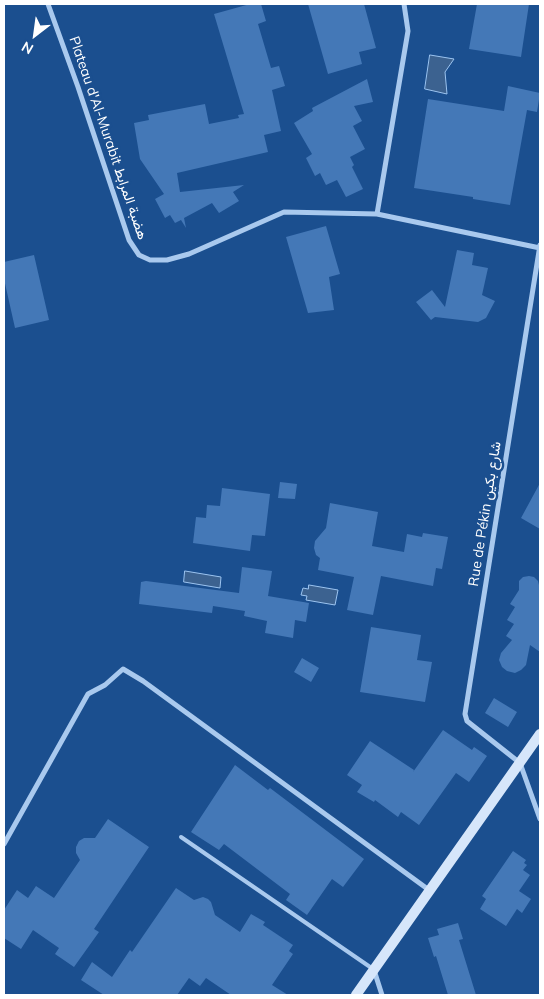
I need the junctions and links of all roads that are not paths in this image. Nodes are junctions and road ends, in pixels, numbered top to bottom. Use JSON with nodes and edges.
{"nodes":[{"id":1,"x":48,"y":4,"type":"edge"},
{"id":2,"x":404,"y":4,"type":"edge"},
{"id":3,"x":378,"y":214,"type":"junction"},
{"id":4,"x":540,"y":247,"type":"edge"},
{"id":5,"x":540,"y":734,"type":"edge"},
{"id":6,"x":520,"y":763,"type":"junction"},
{"id":7,"x":540,"y":819,"type":"edge"},
{"id":8,"x":181,"y":837,"type":"dead end"},
{"id":9,"x":4,"y":844,"type":"edge"},
{"id":10,"x":429,"y":890,"type":"junction"},
{"id":11,"x":374,"y":970,"type":"junction"},
{"id":12,"x":356,"y":995,"type":"edge"},
{"id":13,"x":382,"y":995,"type":"edge"}],
"edges":[{"from":1,"to":3,"type":"street","name":"Plateau d'Al-Murabit هضبة المرابط"},
{"from":2,"to":3,"type":"street"},
{"from":3,"to":4,"type":"street","name":"Plateau d'Al-Murabit هضبة المرابط"},
{"from":4,"to":6,"type":"street","name":"Rue de Pékin شارع بكين"},
{"from":5,"to":6,"type":"street"},
{"from":6,"to":7,"type":"street"},
{"from":6,"to":10,"type":"street"},
{"from":8,"to":11,"type":"lane"},
{"from":9,"to":10,"type":"street"},
{"from":10,"to":11,"type":"street"},
{"from":11,"to":12,"type":"street"},
{"from":11,"to":13,"type":"street"}]}
